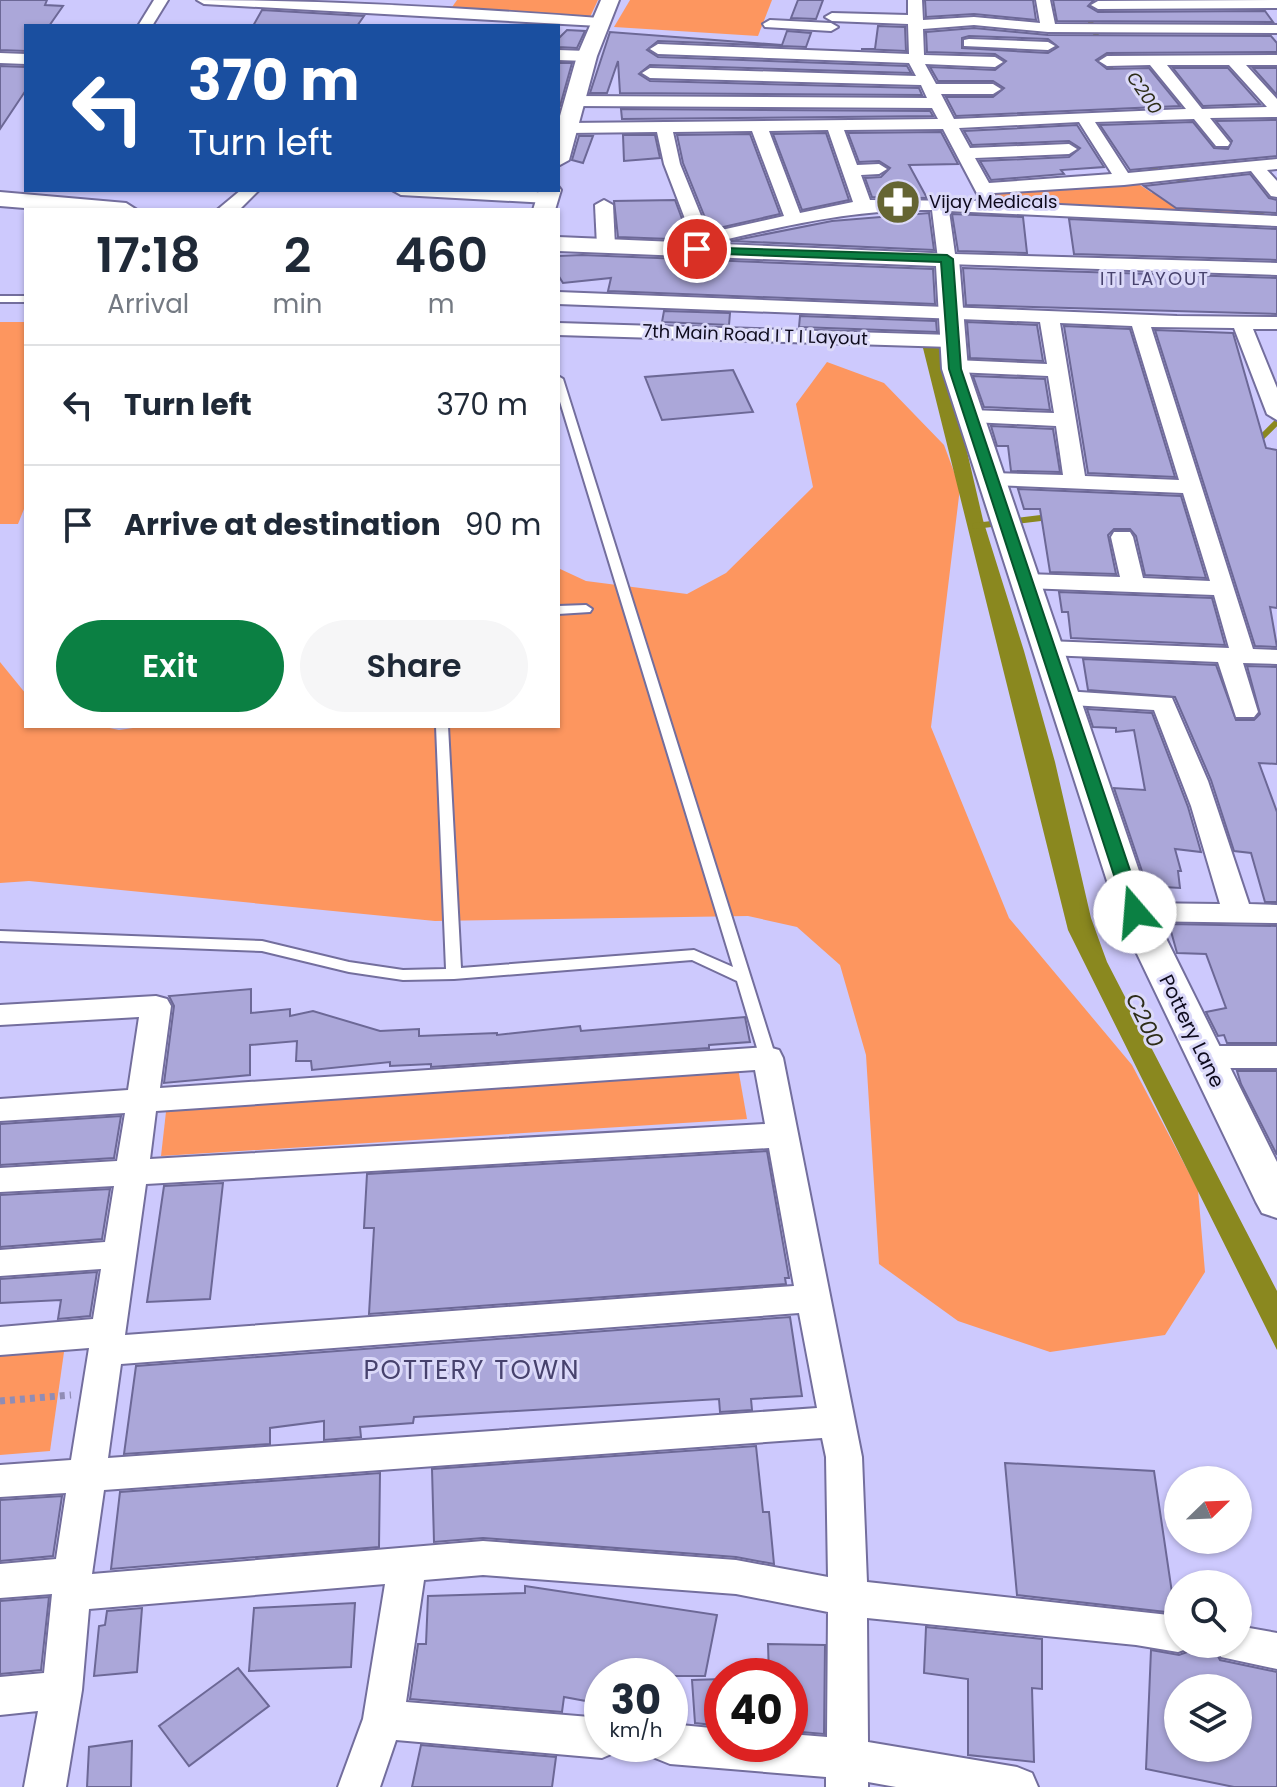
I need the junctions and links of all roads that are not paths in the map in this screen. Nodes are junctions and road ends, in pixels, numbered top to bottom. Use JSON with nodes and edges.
{"nodes":[{"id":1,"x":161,"y":0,"type":"edge"},
{"id":2,"x":204,"y":0,"type":"edge"},
{"id":3,"x":610,"y":0,"type":"edge"},
{"id":4,"x":834,"y":0,"type":"edge"},
{"id":5,"x":915,"y":0,"type":"edge"},
{"id":6,"x":975,"y":0,"type":"edge"},
{"id":7,"x":1043,"y":0,"type":"edge"},
{"id":8,"x":1220,"y":2,"type":"edge"},
{"id":9,"x":342,"y":4,"type":"edge"},
{"id":10,"x":1277,"y":4,"type":"edge"},
{"id":11,"x":1098,"y":5,"type":"dead end"},
{"id":12,"x":320,"y":7,"type":"junction"},
{"id":13,"x":434,"y":19,"type":"edge"},
{"id":14,"x":974,"y":21,"type":"junction"},
{"id":15,"x":599,"y":22,"type":"junction"},
{"id":16,"x":146,"y":24,"type":"edge"},
{"id":17,"x":304,"y":24,"type":"edge"},
{"id":18,"x":770,"y":24,"type":"dead end"},
{"id":19,"x":831,"y":27,"type":"junction"},
{"id":20,"x":1048,"y":28,"type":"junction"},
{"id":21,"x":1277,"y":29,"type":"edge"},
{"id":22,"x":919,"y":31,"type":"junction"},
{"id":23,"x":957,"y":42,"type":"dead end"},
{"id":24,"x":1099,"y":44,"type":"junction"},
{"id":25,"x":1048,"y":46,"type":"dead end"},
{"id":26,"x":0,"y":58,"type":"edge"},
{"id":27,"x":916,"y":59,"type":"junction"},
{"id":28,"x":560,"y":60,"type":"edge"},
{"id":29,"x":1277,"y":60,"type":"edge"},
{"id":30,"x":1155,"y":61,"type":"junction"},
{"id":31,"x":1234,"y":61,"type":"junction"},
{"id":32,"x":995,"y":62,"type":"dead end"},
{"id":33,"x":24,"y":67,"type":"edge"},
{"id":34,"x":650,"y":73,"type":"junction"},
{"id":35,"x":0,"y":74,"type":"edge"},
{"id":36,"x":572,"y":88,"type":"edge"},
{"id":37,"x":993,"y":89,"type":"dead end"},
{"id":38,"x":931,"y":91,"type":"junction"},
{"id":39,"x":640,"y":101,"type":"junction"},
{"id":40,"x":1277,"y":110,"type":"edge"},
{"id":41,"x":1198,"y":114,"type":"junction"},
{"id":42,"x":1084,"y":117,"type":"junction"},
{"id":43,"x":948,"y":124,"type":"junction"},
{"id":44,"x":759,"y":127,"type":"junction"},
{"id":45,"x":835,"y":127,"type":"junction"},
{"id":46,"x":567,"y":128,"type":"junction"},
{"id":47,"x":634,"y":128,"type":"junction"},
{"id":48,"x":664,"y":128,"type":"junction"},
{"id":49,"x":1222,"y":143,"type":"dead end"},
{"id":50,"x":1069,"y":149,"type":"dead end"},
{"id":51,"x":560,"y":153,"type":"edge"},
{"id":52,"x":964,"y":153,"type":"junction"},
{"id":53,"x":1277,"y":164,"type":"edge"},
{"id":54,"x":1255,"y":166,"type":"junction"},
{"id":55,"x":879,"y":169,"type":"dead end"},
{"id":56,"x":851,"y":170,"type":"junction"},
{"id":57,"x":1124,"y":180,"type":"junction"},
{"id":58,"x":983,"y":188,"type":"junction"},
{"id":59,"x":248,"y":192,"type":"edge"},
{"id":60,"x":433,"y":192,"type":"edge"},
{"id":61,"x":1277,"y":192,"type":"edge"},
{"id":62,"x":0,"y":199,"type":"edge"},
{"id":63,"x":547,"y":199,"type":"edge"},
{"id":64,"x":604,"y":205,"type":"dead end"},
{"id":65,"x":940,"y":205,"type":"junction"},
{"id":66,"x":864,"y":207,"type":"junction"},
{"id":67,"x":993,"y":207,"type":"junction"},
{"id":68,"x":103,"y":208,"type":"edge"},
{"id":69,"x":230,"y":208,"type":"edge"},
{"id":70,"x":794,"y":220,"type":"junction"},
{"id":71,"x":1271,"y":221,"type":"edge"},
{"id":72,"x":702,"y":240,"type":"junction"},
{"id":73,"x":560,"y":244,"type":"edge"},
{"id":74,"x":606,"y":246,"type":"junction"},
{"id":75,"x":666,"y":248,"type":"junction"},
{"id":76,"x":947,"y":259,"type":"junction"},
{"id":77,"x":1277,"y":269,"type":"edge"},
{"id":78,"x":560,"y":298,"type":"edge"},
{"id":79,"x":0,"y":299,"type":"edge"},
{"id":80,"x":24,"y":299,"type":"edge"},
{"id":81,"x":950,"y":312,"type":"junction"},
{"id":82,"x":1049,"y":316,"type":"junction"},
{"id":83,"x":1140,"y":321,"type":"junction"},
{"id":84,"x":1241,"y":322,"type":"junction"},
{"id":85,"x":1277,"y":323,"type":"edge"},
{"id":86,"x":560,"y":329,"type":"edge"},
{"id":87,"x":953,"y":353,"type":"junction"},
{"id":88,"x":1057,"y":370,"type":"junction"},
{"id":89,"x":560,"y":386,"type":"edge"},
{"id":90,"x":1277,"y":414,"type":"edge"},
{"id":91,"x":971,"y":416,"type":"junction"},
{"id":92,"x":1066,"y":420,"type":"junction"},
{"id":93,"x":992,"y":479,"type":"junction"},
{"id":94,"x":1075,"y":481,"type":"junction"},
{"id":95,"x":1191,"y":487,"type":"junction"},
{"id":96,"x":1122,"y":537,"type":"dead end"},
{"id":97,"x":1025,"y":581,"type":"junction"},
{"id":98,"x":1133,"y":585,"type":"junction"},
{"id":99,"x":1224,"y":588,"type":"junction"},
{"id":100,"x":586,"y":609,"type":"dead end"},
{"id":101,"x":560,"y":610,"type":"edge"},
{"id":102,"x":1047,"y":648,"type":"junction"},
{"id":103,"x":1235,"y":655,"type":"junction"},
{"id":104,"x":1277,"y":657,"type":"edge"},
{"id":105,"x":1064,"y":699,"type":"junction"},
{"id":106,"x":1245,"y":712,"type":"dead end"},
{"id":107,"x":442,"y":728,"type":"edge"},
{"id":108,"x":1135,"y":912,"type":"junction"},
{"id":109,"x":1237,"y":913,"type":"junction"},
{"id":110,"x":1277,"y":914,"type":"edge"},
{"id":111,"x":0,"y":936,"type":"edge"},
{"id":112,"x":454,"y":974,"type":"junction"},
{"id":113,"x":741,"y":977,"type":"junction"},
{"id":114,"x":0,"y":1015,"type":"edge"},
{"id":115,"x":1204,"y":1057,"type":"junction"},
{"id":116,"x":1277,"y":1057,"type":"edge"},
{"id":117,"x":768,"y":1058,"type":"junction"},
{"id":118,"x":141,"y":1101,"type":"junction"},
{"id":119,"x":0,"y":1110,"type":"edge"},
{"id":120,"x":782,"y":1135,"type":"junction"},
{"id":121,"x":1267,"y":1164,"type":"edge"},
{"id":122,"x":132,"y":1172,"type":"junction"},
{"id":123,"x":0,"y":1180,"type":"edge"},
{"id":124,"x":1277,"y":1202,"type":"edge"},
{"id":125,"x":120,"y":1254,"type":"junction"},
{"id":126,"x":0,"y":1263,"type":"edge"},
{"id":127,"x":814,"y":1298,"type":"junction"},
{"id":128,"x":0,"y":1341,"type":"edge"},
{"id":129,"x":107,"y":1342,"type":"junction"},
{"id":130,"x":838,"y":1422,"type":"junction"},
{"id":131,"x":87,"y":1476,"type":"junction"},
{"id":132,"x":0,"y":1481,"type":"edge"},
{"id":133,"x":407,"y":1564,"type":"junction"},
{"id":134,"x":0,"y":1581,"type":"edge"},
{"id":135,"x":72,"y":1584,"type":"junction"},
{"id":136,"x":848,"y":1598,"type":"junction"},
{"id":137,"x":1164,"y":1632,"type":"edge"},
{"id":138,"x":1252,"y":1647,"type":"edge"},
{"id":139,"x":1277,"y":1651,"type":"edge"},
{"id":140,"x":62,"y":1690,"type":"junction"},
{"id":141,"x":0,"y":1696,"type":"edge"},
{"id":142,"x":383,"y":1719,"type":"junction"},
{"id":143,"x":584,"y":1736,"type":"edge"},
{"id":144,"x":688,"y":1747,"type":"edge"},
{"id":145,"x":848,"y":1773,"type":"edge"},
{"id":146,"x":45,"y":1787,"type":"edge"},
{"id":147,"x":359,"y":1787,"type":"edge"},
{"id":148,"x":1017,"y":1787,"type":"edge"}],
"edges":[{"from":1,"to":16,"type":"street"},
{"from":2,"to":12,"type":"street"},
{"from":3,"to":15,"type":"street"},
{"from":4,"to":19,"type":"street"},
{"from":5,"to":22,"type":"street"},
{"from":6,"to":14,"type":"street"},
{"from":7,"to":20,"type":"street"},
{"from":8,"to":10,"type":"street"},
{"from":8,"to":11,"type":"street"},
{"from":9,"to":12,"type":"street"},
{"from":9,"to":13,"type":"street"},
{"from":12,"to":17,"type":"street"},
{"from":13,"to":15,"type":"street"},
{"from":14,"to":20,"type":"street"},
{"from":14,"to":22,"type":"street"},
{"from":15,"to":36,"type":"street"},
{"from":18,"to":19,"type":"street"},
{"from":19,"to":22,"type":"street"},
{"from":20,"to":24,"type":"street"},
{"from":21,"to":24,"type":"street"},
{"from":22,"to":27,"type":"street"},
{"from":23,"to":25,"type":"street"},
{"from":24,"to":30,"type":"street"},
{"from":26,"to":33,"type":"street"},
{"from":27,"to":32,"type":"street"},
{"from":27,"to":34,"type":"street"},
{"from":27,"to":38,"type":"street"},
{"from":28,"to":36,"type":"street"},
{"from":29,"to":31,"type":"street"},
{"from":30,"to":31,"type":"street"},
{"from":30,"to":41,"type":"street"},
{"from":31,"to":40,"type":"street"},
{"from":33,"to":35,"type":"street"},
{"from":34,"to":38,"type":"street"},
{"from":34,"to":39,"type":"street"},
{"from":36,"to":39,"type":"street"},
{"from":36,"to":46,"type":"street"},
{"from":37,"to":38,"type":"street"},
{"from":38,"to":39,"type":"street"},
{"from":38,"to":43,"type":"street"},
{"from":39,"to":47,"type":"street"},
{"from":40,"to":41,"type":"street"},
{"from":41,"to":42,"type":"street"},
{"from":41,"to":49,"type":"street"},
{"from":42,"to":43,"type":"street"},
{"from":42,"to":57,"type":"street"},
{"from":43,"to":45,"type":"street"},
{"from":43,"to":52,"type":"street"},
{"from":44,"to":45,"type":"street"},
{"from":44,"to":48,"type":"street"},
{"from":44,"to":70,"type":"street"},
{"from":45,"to":56,"type":"street"},
{"from":46,"to":47,"type":"street"},
{"from":46,"to":51,"type":"street"},
{"from":47,"to":48,"type":"street"},
{"from":48,"to":72,"type":"street"},
{"from":50,"to":52,"type":"street"},
{"from":52,"to":58,"type":"street"},
{"from":53,"to":54,"type":"street"},
{"from":54,"to":57,"type":"street"},
{"from":54,"to":61,"type":"street"},
{"from":55,"to":56,"type":"street"},
{"from":56,"to":66,"type":"street"},
{"from":57,"to":58,"type":"street"},
{"from":58,"to":67,"type":"street"},
{"from":59,"to":69,"type":"street"},
{"from":60,"to":63,"type":"street"},
{"from":62,"to":68,"type":"street"},
{"from":64,"to":74,"type":"street"},
{"from":65,"to":66,"type":"street"},
{"from":65,"to":67,"type":"street"},
{"from":65,"to":76,"type":"street"},
{"from":66,"to":70,"type":"street"},
{"from":67,"to":71,"type":"street"},
{"from":70,"to":72,"type":"street"},
{"from":72,"to":75,"type":"street"},
{"from":73,"to":74,"type":"street"},
{"from":74,"to":75,"type":"street"},
{"from":75,"to":76,"type":"street"},
{"from":76,"to":77,"type":"street"},
{"from":76,"to":81,"type":"street","name":"Pottery Lane"},
{"from":78,"to":81,"type":"street"},
{"from":79,"to":80,"type":"lane"},
{"from":81,"to":82,"type":"street"},
{"from":81,"to":87,"type":"street","name":"Pottery Lane"},
{"from":82,"to":83,"type":"street"},
{"from":82,"to":88,"type":"street"},
{"from":83,"to":84,"type":"street"},
{"from":83,"to":95,"type":"street"},
{"from":84,"to":85,"type":"street"},
{"from":84,"to":90,"type":"street"},
{"from":86,"to":87,"type":"street","name":"7th Main Road I T I Layout"},
{"from":87,"to":88,"type":"street","name":"7th Main Road I T I Layout"},
{"from":87,"to":91,"type":"street","name":"Pottery Lane"},
{"from":88,"to":92,"type":"street"},
{"from":89,"to":113,"type":"lane"},
{"from":91,"to":92,"type":"street"},
{"from":91,"to":93,"type":"street","name":"Pottery Lane"},
{"from":92,"to":94,"type":"street"},
{"from":93,"to":94,"type":"street"},
{"from":93,"to":97,"type":"street","name":"Pottery Lane"},
{"from":94,"to":95,"type":"street"},
{"from":95,"to":99,"type":"street"},
{"from":96,"to":98,"type":"street"},
{"from":97,"to":98,"type":"street"},
{"from":97,"to":102,"type":"street","name":"Pottery Lane"},
{"from":98,"to":99,"type":"street"},
{"from":99,"to":103,"type":"street"},
{"from":100,"to":101,"type":"lane"},
{"from":102,"to":103,"type":"street"},
{"from":102,"to":105,"type":"street","name":"Pottery Lane"},
{"from":103,"to":104,"type":"street"},
{"from":103,"to":106,"type":"street"},
{"from":105,"to":108,"type":"street","name":"Pottery Lane"},
{"from":105,"to":109,"type":"street"},
{"from":107,"to":112,"type":"lane"},
{"from":108,"to":109,"type":"street"},
{"from":108,"to":115,"type":"street","name":"Pottery Lane"},
{"from":109,"to":110,"type":"street"},
{"from":111,"to":112,"type":"lane"},
{"from":112,"to":113,"type":"lane"},
{"from":113,"to":117,"type":"lane"},
{"from":114,"to":118,"type":"street"},
{"from":115,"to":116,"type":"street"},
{"from":115,"to":121,"type":"street","name":"Pottery Lane"},
{"from":117,"to":118,"type":"street"},
{"from":117,"to":120,"type":"street"},
{"from":118,"to":119,"type":"street"},
{"from":118,"to":122,"type":"street"},
{"from":120,"to":122,"type":"street"},
{"from":120,"to":127,"type":"street"},
{"from":121,"to":124,"type":"street","name":"Pottery Lane"},
{"from":122,"to":123,"type":"street"},
{"from":122,"to":125,"type":"street"},
{"from":125,"to":126,"type":"street"},
{"from":125,"to":129,"type":"street"},
{"from":127,"to":129,"type":"street"},
{"from":127,"to":130,"type":"street"},
{"from":128,"to":129,"type":"street"},
{"from":129,"to":131,"type":"street"},
{"from":130,"to":131,"type":"street"},
{"from":130,"to":136,"type":"street"},
{"from":131,"to":132,"type":"street"},
{"from":131,"to":135,"type":"street"},
{"from":133,"to":135,"type":"street"},
{"from":133,"to":136,"type":"street"},
{"from":133,"to":142,"type":"street"},
{"from":134,"to":135,"type":"street"},
{"from":135,"to":140,"type":"street"},
{"from":136,"to":137,"type":"street"},
{"from":136,"to":145,"type":"street"},
{"from":138,"to":139,"type":"street"},
{"from":140,"to":141,"type":"street"},
{"from":140,"to":146,"type":"street"},
{"from":142,"to":143,"type":"street"},
{"from":142,"to":147,"type":"street"},
{"from":144,"to":145,"type":"street"},
{"from":145,"to":148,"type":"street"}]}
